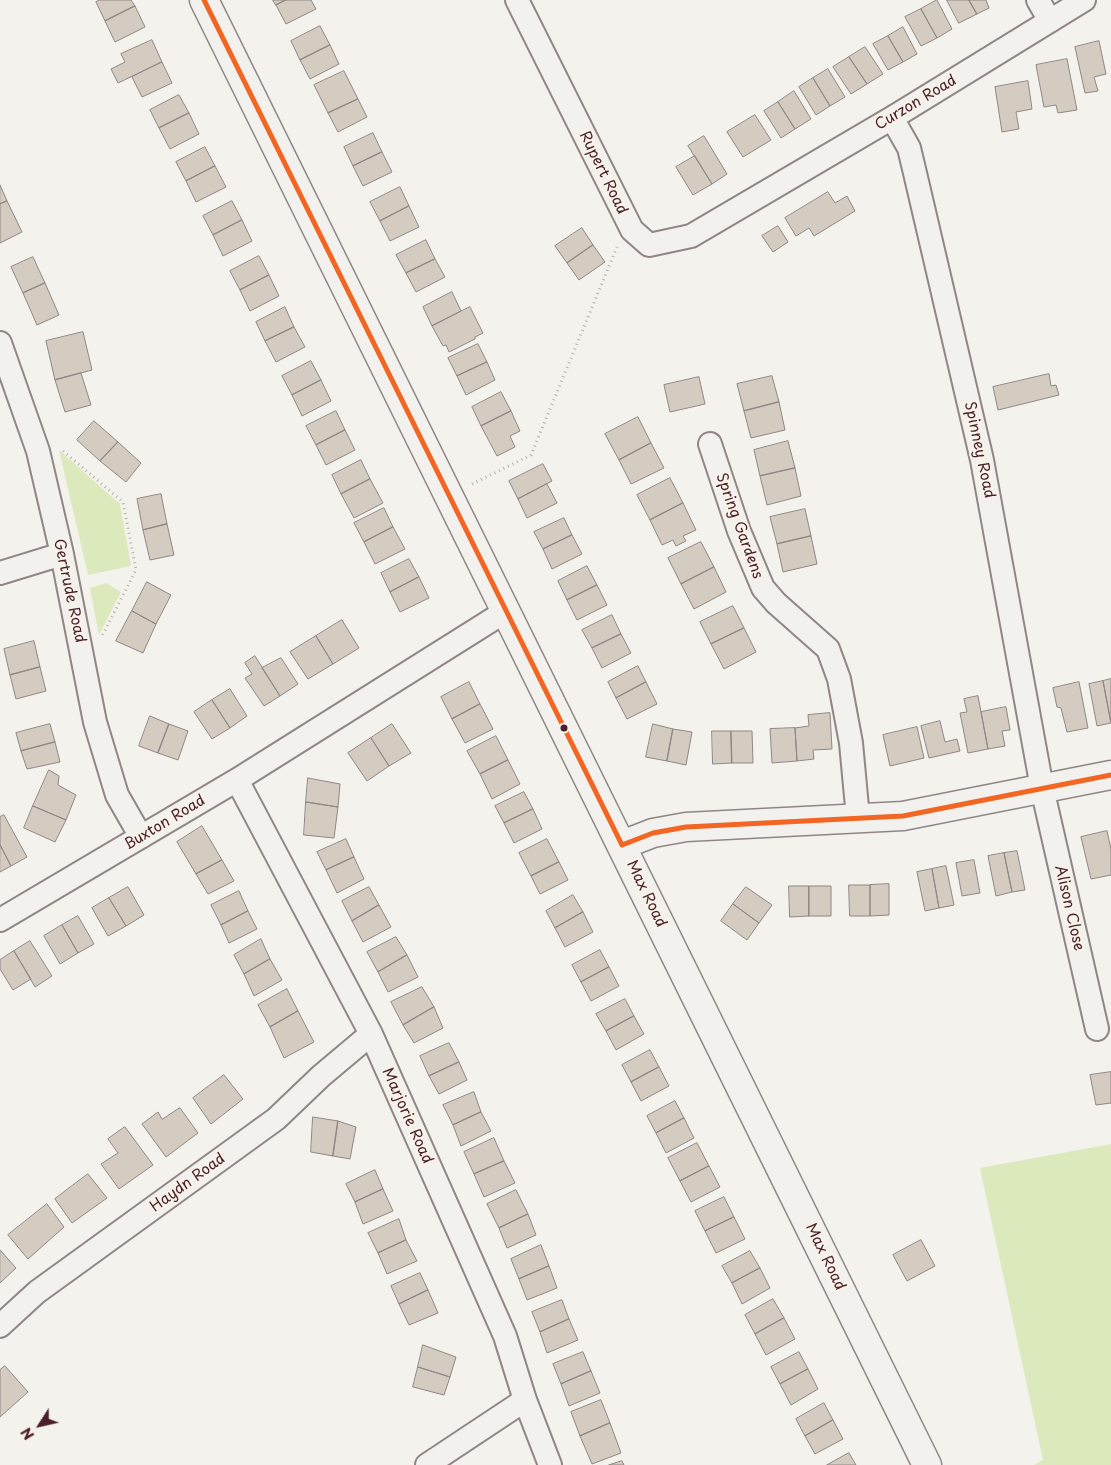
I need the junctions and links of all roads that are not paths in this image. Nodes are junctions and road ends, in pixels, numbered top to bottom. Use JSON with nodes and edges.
{"nodes":[{"id":1,"x":204,"y":0,"type":"edge"},
{"id":2,"x":518,"y":0,"type":"edge"},
{"id":3,"x":1038,"y":0,"type":"edge"},
{"id":4,"x":1084,"y":0,"type":"edge"},
{"id":5,"x":1050,"y":21,"type":"junction"},
{"id":6,"x":892,"y":118,"type":"junction"},
{"id":7,"x":747,"y":204,"type":"joint"},
{"id":8,"x":0,"y":343,"type":"edge"},
{"id":9,"x":710,"y":444,"type":"dead end"},
{"id":10,"x":62,"y":554,"type":"junction"},
{"id":11,"x":0,"y":573,"type":"edge"},
{"id":12,"x":506,"y":611,"type":"junction"},
{"id":13,"x":1111,"y":775,"type":"edge"},
{"id":14,"x":237,"y":780,"type":"junction"},
{"id":15,"x":1042,"y":788,"type":"junction"},
{"id":16,"x":858,"y":818,"type":"junction"},
{"id":17,"x":141,"y":837,"type":"junction"},
{"id":18,"x":622,"y":845,"type":"junction"},
{"id":19,"x":0,"y":920,"type":"edge"},
{"id":20,"x":1097,"y":1029,"type":"dead end"},
{"id":21,"x":371,"y":1034,"type":"junction"},
{"id":22,"x":0,"y":1326,"type":"edge"},
{"id":23,"x":525,"y":1400,"type":"junction"},
{"id":24,"x":427,"y":1465,"type":"edge"},
{"id":25,"x":550,"y":1465,"type":"edge"},
{"id":26,"x":927,"y":1465,"type":"edge"}],
"edges":[{"from":1,"to":12,"type":"street","name":"Max Road"},
{"from":2,"to":7,"type":"street","name":"Rupert Road"},
{"from":3,"to":5,"type":"street"},
{"from":4,"to":5,"type":"street","name":"Curzon Road"},
{"from":5,"to":6,"type":"street","name":"Curzon Road"},
{"from":6,"to":7,"type":"street","name":"Curzon Road"},
{"from":6,"to":15,"type":"street","name":"Spinney Road"},
{"from":8,"to":10,"type":"street","name":"Gertrude Road"},
{"from":9,"to":16,"type":"street","name":"Spring Gardens"},
{"from":10,"to":11,"type":"street"},
{"from":10,"to":17,"type":"street","name":"Gertrude Road"},
{"from":12,"to":14,"type":"street","name":"Buxton Road"},
{"from":12,"to":18,"type":"street","name":"Max Road"},
{"from":13,"to":15,"type":"street"},
{"from":14,"to":17,"type":"street","name":"Buxton Road"},
{"from":14,"to":21,"type":"street","name":"Marjorie Road"},
{"from":15,"to":16,"type":"street"},
{"from":15,"to":20,"type":"street","name":"Alison Close"},
{"from":16,"to":18,"type":"street"},
{"from":17,"to":19,"type":"street","name":"Buxton Road"},
{"from":18,"to":26,"type":"street","name":"Max Road"},
{"from":21,"to":22,"type":"street","name":"Haydn Road"},
{"from":21,"to":23,"type":"street","name":"Marjorie Road"},
{"from":23,"to":24,"type":"street"},
{"from":23,"to":25,"type":"street","name":"Marjorie Road"}]}
